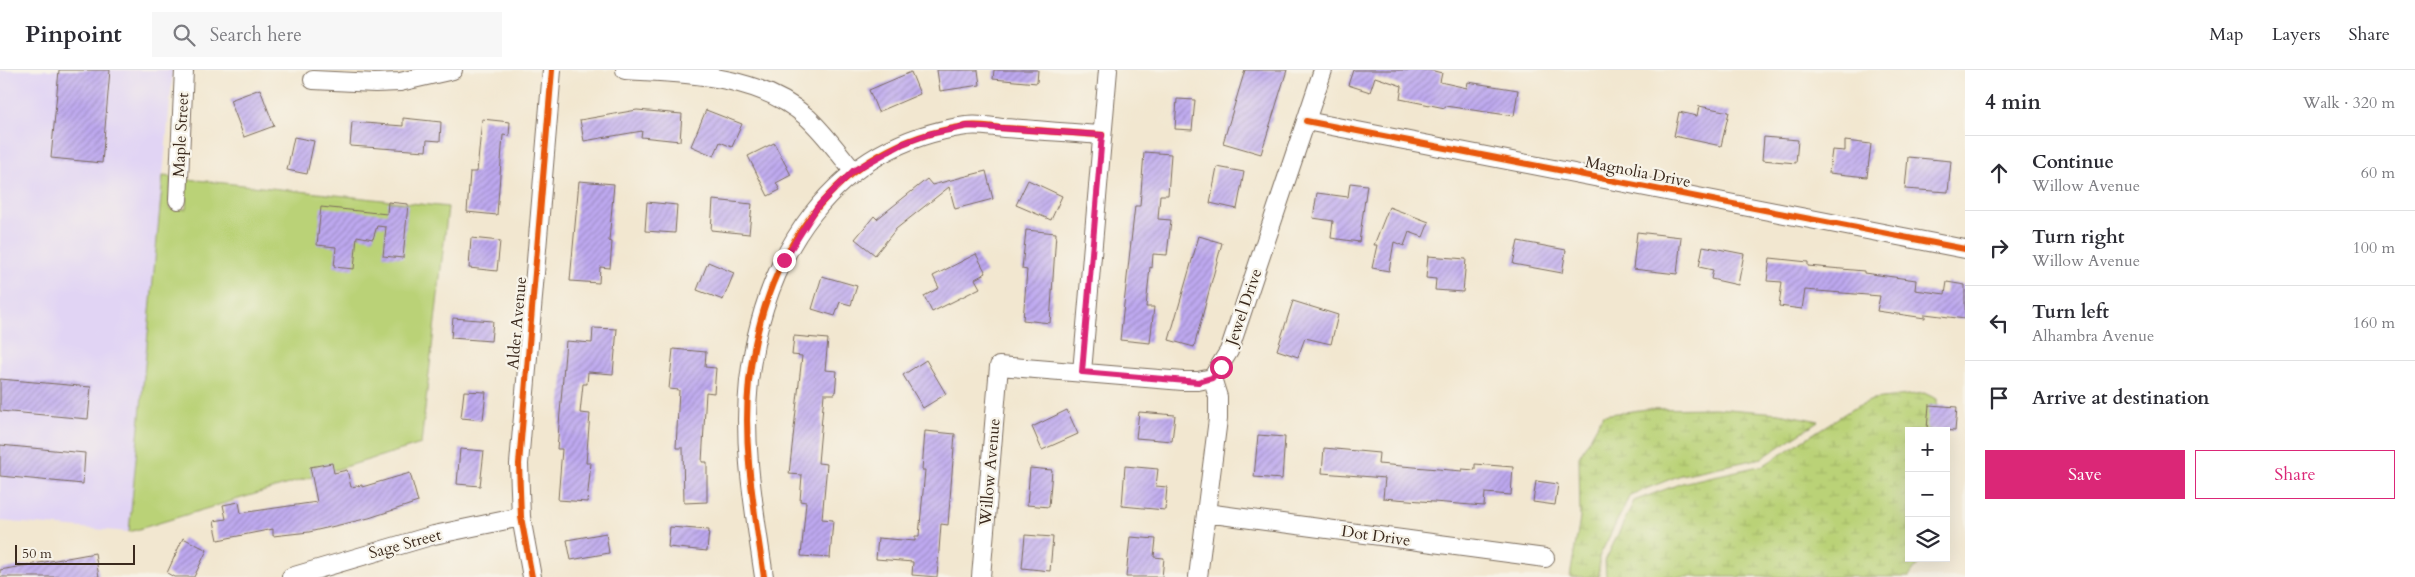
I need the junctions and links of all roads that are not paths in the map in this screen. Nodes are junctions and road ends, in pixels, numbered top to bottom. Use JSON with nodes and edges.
{"nodes":[{"id":1,"x":184,"y":70,"type":"edge"},
{"id":2,"x":454,"y":70,"type":"edge"},
{"id":3,"x":552,"y":70,"type":"edge"},
{"id":4,"x":625,"y":70,"type":"edge"},
{"id":5,"x":1108,"y":70,"type":"edge"},
{"id":6,"x":1323,"y":70,"type":"edge"},
{"id":7,"x":663,"y":71,"type":"edge"},
{"id":8,"x":313,"y":80,"type":"dead end"},
{"id":9,"x":1306,"y":121,"type":"junction"},
{"id":10,"x":1102,"y":135,"type":"junction"},
{"id":11,"x":853,"y":171,"type":"junction"},
{"id":12,"x":178,"y":200,"type":"dead end"},
{"id":13,"x":1965,"y":250,"type":"edge"},
{"id":14,"x":1082,"y":372,"type":"junction"},
{"id":15,"x":1212,"y":378,"type":"junction"},
{"id":16,"x":1206,"y":513,"type":"junction"},
{"id":17,"x":521,"y":517,"type":"junction"},
{"id":18,"x":1545,"y":558,"type":"dead end"},
{"id":19,"x":291,"y":577,"type":"edge"},
{"id":20,"x":532,"y":577,"type":"edge"},
{"id":21,"x":764,"y":577,"type":"edge"},
{"id":22,"x":981,"y":577,"type":"edge"},
{"id":23,"x":1198,"y":577,"type":"edge"}],
"edges":[{"from":1,"to":12,"type":"street","name":"Maple Street"},
{"from":2,"to":8,"type":"street"},
{"from":3,"to":17,"type":"street","name":"Alder Avenue"},
{"from":4,"to":7,"type":"street"},
{"from":5,"to":10,"type":"street"},
{"from":6,"to":9,"type":"street","name":"Jewel Drive"},
{"from":7,"to":11,"type":"street"},
{"from":9,"to":13,"type":"street","name":"Magnolia Drive"},
{"from":9,"to":15,"type":"street","name":"Jewel Drive"},
{"from":10,"to":11,"type":"street"},
{"from":10,"to":14,"type":"street"},
{"from":11,"to":21,"type":"street"},
{"from":14,"to":15,"type":"street"},
{"from":14,"to":22,"type":"street","name":"Willow Avenue"},
{"from":15,"to":16,"type":"street"},
{"from":16,"to":18,"type":"street","name":"Dot Drive"},
{"from":16,"to":23,"type":"street"},
{"from":17,"to":19,"type":"street","name":"Sage Street"},
{"from":17,"to":20,"type":"street","name":"Alder Avenue"}]}
